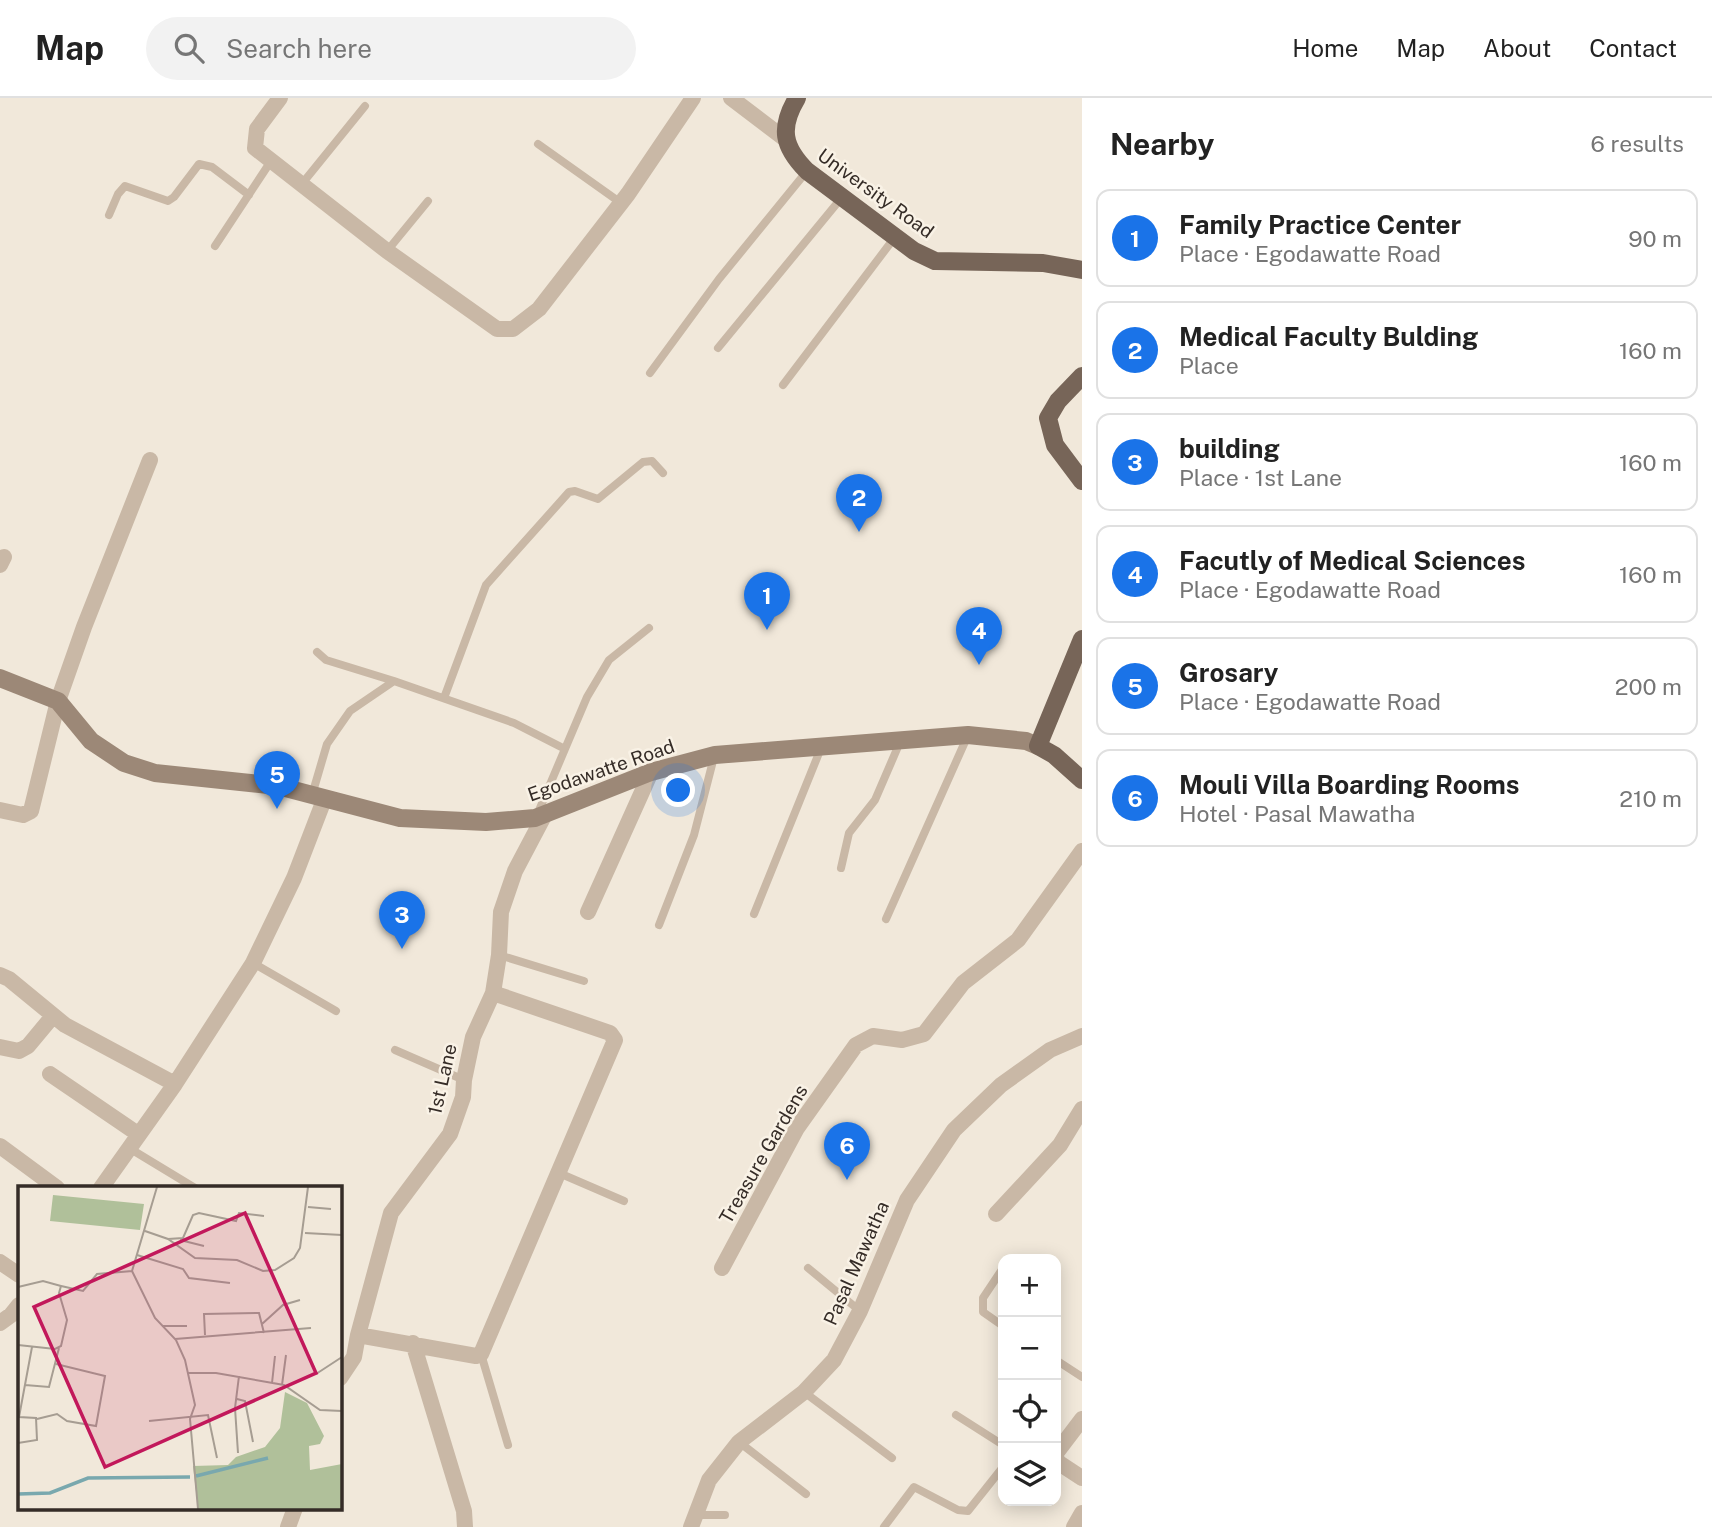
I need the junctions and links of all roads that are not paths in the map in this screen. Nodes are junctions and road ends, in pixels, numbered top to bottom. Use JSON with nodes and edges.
{"nodes":[{"id":1,"x":693,"y":98,"type":"edge"},
{"id":2,"x":731,"y":98,"type":"edge"},
{"id":3,"x":797,"y":98,"type":"edge"},
{"id":4,"x":276,"y":99,"type":"edge"},
{"id":5,"x":365,"y":106,"type":"dead end"},
{"id":6,"x":785,"y":139,"type":"junction"},
{"id":7,"x":538,"y":144,"type":"dead end"},
{"id":8,"x":271,"y":161,"type":"junction"},
{"id":9,"x":807,"y":171,"type":"junction"},
{"id":10,"x":301,"y":186,"type":"junction"},
{"id":11,"x":249,"y":195,"type":"junction"},
{"id":12,"x":843,"y":197,"type":"junction"},
{"id":13,"x":428,"y":201,"type":"dead end"},
{"id":14,"x":621,"y":203,"type":"junction"},
{"id":15,"x":108,"y":215,"type":"dead end"},
{"id":16,"x":895,"y":237,"type":"junction"},
{"id":17,"x":215,"y":246,"type":"dead end"},
{"id":18,"x":387,"y":251,"type":"junction"},
{"id":19,"x":1082,"y":270,"type":"edge"},
{"id":20,"x":718,"y":348,"type":"dead end"},
{"id":21,"x":650,"y":373,"type":"dead end"},
{"id":22,"x":1082,"y":376,"type":"edge"},
{"id":23,"x":783,"y":385,"type":"dead end"},
{"id":24,"x":150,"y":460,"type":"dead end"},
{"id":25,"x":663,"y":473,"type":"dead end"},
{"id":26,"x":1082,"y":481,"type":"edge"},
{"id":27,"x":649,"y":628,"type":"dead end"},
{"id":28,"x":1082,"y":639,"type":"edge"},
{"id":29,"x":317,"y":652,"type":"dead end"},
{"id":30,"x":0,"y":678,"type":"edge"},
{"id":31,"x":394,"y":681,"type":"junction"},
{"id":32,"x":444,"y":698,"type":"junction"},
{"id":33,"x":58,"y":701,"type":"junction"},
{"id":34,"x":968,"y":735,"type":"junction"},
{"id":35,"x":901,"y":739,"type":"junction"},
{"id":36,"x":822,"y":745,"type":"junction"},
{"id":37,"x":1038,"y":746,"type":"junction"},
{"id":38,"x":565,"y":749,"type":"junction"},
{"id":39,"x":715,"y":755,"type":"junction"},
{"id":40,"x":651,"y":772,"type":"junction"},
{"id":41,"x":1082,"y":780,"type":"edge"},
{"id":42,"x":318,"y":798,"type":"junction"},
{"id":43,"x":0,"y":810,"type":"edge"},
{"id":44,"x":540,"y":817,"type":"junction"},
{"id":45,"x":1082,"y":851,"type":"edge"},
{"id":46,"x":841,"y":868,"type":"dead end"},
{"id":47,"x":588,"y":912,"type":"dead end"},
{"id":48,"x":754,"y":914,"type":"dead end"},
{"id":49,"x":886,"y":919,"type":"dead end"},
{"id":50,"x":659,"y":925,"type":"dead end"},
{"id":51,"x":499,"y":955,"type":"junction"},
{"id":52,"x":253,"y":963,"type":"junction"},
{"id":53,"x":0,"y":975,"type":"edge"},
{"id":54,"x":584,"y":981,"type":"dead end"},
{"id":55,"x":493,"y":993,"type":"junction"},
{"id":56,"x":336,"y":1011,"type":"dead end"},
{"id":57,"x":53,"y":1016,"type":"junction"},
{"id":58,"x":1082,"y":1036,"type":"edge"},
{"id":59,"x":0,"y":1047,"type":"edge"},
{"id":60,"x":395,"y":1050,"type":"dead end"},
{"id":61,"x":50,"y":1074,"type":"dead end"},
{"id":62,"x":464,"y":1080,"type":"junction"},
{"id":63,"x":175,"y":1084,"type":"junction"},
{"id":64,"x":1082,"y":1109,"type":"edge"},
{"id":65,"x":138,"y":1134,"type":"junction"},
{"id":66,"x":0,"y":1146,"type":"edge"},
{"id":67,"x":128,"y":1148,"type":"junction"},
{"id":68,"x":559,"y":1173,"type":"junction"},
{"id":69,"x":54,"y":1186,"type":"edge"},
{"id":70,"x":102,"y":1186,"type":"edge"},
{"id":71,"x":192,"y":1186,"type":"edge"},
{"id":72,"x":624,"y":1201,"type":"dead end"},
{"id":73,"x":996,"y":1214,"type":"dead end"},
{"id":74,"x":0,"y":1262,"type":"edge"},
{"id":75,"x":722,"y":1268,"type":"dead end"},
{"id":76,"x":808,"y":1268,"type":"dead end"},
{"id":77,"x":18,"y":1274,"type":"edge"},
{"id":78,"x":998,"y":1276,"type":"edge"},
{"id":79,"x":18,"y":1306,"type":"edge"},
{"id":80,"x":860,"y":1311,"type":"junction"},
{"id":81,"x":0,"y":1322,"type":"edge"},
{"id":82,"x":998,"y":1322,"type":"edge"},
{"id":83,"x":358,"y":1335,"type":"junction"},
{"id":84,"x":413,"y":1343,"type":"junction"},
{"id":85,"x":481,"y":1354,"type":"junction"},
{"id":86,"x":1061,"y":1363,"type":"edge"},
{"id":87,"x":341,"y":1376,"type":"edge"},
{"id":88,"x":1082,"y":1377,"type":"edge"},
{"id":89,"x":804,"y":1392,"type":"junction"},
{"id":90,"x":956,"y":1415,"type":"dead end"},
{"id":91,"x":1082,"y":1419,"type":"edge"},
{"id":92,"x":739,"y":1442,"type":"junction"},
{"id":93,"x":1001,"y":1443,"type":"edge"},
{"id":94,"x":508,"y":1445,"type":"dead end"},
{"id":95,"x":1061,"y":1447,"type":"edge"},
{"id":96,"x":892,"y":1458,"type":"dead end"},
{"id":97,"x":1061,"y":1463,"type":"edge"},
{"id":98,"x":998,"y":1473,"type":"edge"},
{"id":99,"x":1082,"y":1478,"type":"edge"},
{"id":100,"x":806,"y":1494,"type":"dead end"},
{"id":101,"x":294,"y":1510,"type":"edge"},
{"id":102,"x":1082,"y":1513,"type":"edge"},
{"id":103,"x":725,"y":1515,"type":"dead end"},
{"id":104,"x":692,"y":1521,"type":"edge"},
{"id":105,"x":288,"y":1527,"type":"edge"},
{"id":106,"x":465,"y":1527,"type":"edge"},
{"id":107,"x":884,"y":1527,"type":"edge"},
{"id":108,"x":1074,"y":1527,"type":"edge"}],
"edges":[{"from":1,"to":14,"type":"street"},
{"from":2,"to":6,"type":"street"},
{"from":3,"to":6,"type":"main road"},
{"from":4,"to":8,"type":"street"},
{"from":5,"to":10,"type":"lane"},
{"from":6,"to":9,"type":"main road","name":"University Road"},
{"from":7,"to":14,"type":"lane"},
{"from":8,"to":10,"type":"street"},
{"from":8,"to":11,"type":"lane"},
{"from":9,"to":12,"type":"main road","name":"University Road"},
{"from":9,"to":21,"type":"lane"},
{"from":10,"to":18,"type":"street"},
{"from":11,"to":15,"type":"lane"},
{"from":11,"to":17,"type":"lane"},
{"from":12,"to":16,"type":"main road","name":"University Road"},
{"from":12,"to":20,"type":"lane"},
{"from":13,"to":18,"type":"lane"},
{"from":14,"to":18,"type":"street"},
{"from":16,"to":19,"type":"main road","name":"University Road"},
{"from":16,"to":23,"type":"lane"},
{"from":22,"to":26,"type":"main road"},
{"from":24,"to":33,"type":"street"},
{"from":25,"to":32,"type":"lane"},
{"from":27,"to":38,"type":"lane"},
{"from":28,"to":37,"type":"main road"},
{"from":29,"to":31,"type":"lane"},
{"from":30,"to":33,"type":"street","name":"Egodawatte Road"},
{"from":31,"to":32,"type":"lane"},
{"from":31,"to":42,"type":"lane"},
{"from":32,"to":38,"type":"lane"},
{"from":33,"to":42,"type":"street","name":"Egodawatte Road"},
{"from":33,"to":43,"type":"street"},
{"from":34,"to":35,"type":"street","name":"Egodawatte Road"},
{"from":34,"to":37,"type":"street","name":"Egodawatte Road"},
{"from":34,"to":49,"type":"lane"},
{"from":35,"to":36,"type":"street","name":"Egodawatte Road"},
{"from":35,"to":46,"type":"lane"},
{"from":36,"to":39,"type":"street","name":"Egodawatte Road"},
{"from":36,"to":48,"type":"lane"},
{"from":37,"to":41,"type":"main road"},
{"from":38,"to":44,"type":"lane"},
{"from":39,"to":40,"type":"street","name":"Egodawatte Road"},
{"from":39,"to":50,"type":"lane"},
{"from":40,"to":44,"type":"street","name":"Egodawatte Road"},
{"from":40,"to":47,"type":"street"},
{"from":42,"to":44,"type":"street","name":"Egodawatte Road"},
{"from":42,"to":52,"type":"street"},
{"from":44,"to":51,"type":"street","name":"1st Lane"},
{"from":45,"to":75,"type":"street","name":"Treasure Gardens"},
{"from":51,"to":54,"type":"lane"},
{"from":51,"to":55,"type":"street","name":"1st Lane"},
{"from":52,"to":56,"type":"lane"},
{"from":52,"to":63,"type":"street"},
{"from":53,"to":57,"type":"street"},
{"from":55,"to":62,"type":"street","name":"1st Lane"},
{"from":55,"to":68,"type":"street"},
{"from":57,"to":59,"type":"street"},
{"from":57,"to":63,"type":"street"},
{"from":58,"to":80,"type":"street","name":"Pasal Mawatha"},
{"from":60,"to":62,"type":"lane"},
{"from":61,"to":65,"type":"street"},
{"from":62,"to":83,"type":"street","name":"1st Lane"},
{"from":63,"to":65,"type":"street"},
{"from":64,"to":73,"type":"street"},
{"from":65,"to":67,"type":"street"},
{"from":66,"to":69,"type":"street"},
{"from":67,"to":70,"type":"street"},
{"from":67,"to":71,"type":"lane"},
{"from":68,"to":72,"type":"lane"},
{"from":68,"to":85,"type":"street"},
{"from":74,"to":77,"type":"street"},
{"from":76,"to":80,"type":"lane"},
{"from":78,"to":82,"type":"lane"},
{"from":79,"to":81,"type":"street"},
{"from":80,"to":89,"type":"street","name":"Pasal Mawatha"},
{"from":83,"to":84,"type":"street"},
{"from":83,"to":87,"type":"street","name":"1st Lane"},
{"from":84,"to":85,"type":"street"},
{"from":84,"to":106,"type":"street"},
{"from":85,"to":94,"type":"lane"},
{"from":86,"to":88,"type":"lane"},
{"from":89,"to":92,"type":"street","name":"Pasal Mawatha"},
{"from":89,"to":96,"type":"lane"},
{"from":90,"to":93,"type":"lane"},
{"from":91,"to":95,"type":"street"},
{"from":92,"to":100,"type":"lane"},
{"from":92,"to":104,"type":"street","name":"Pasal Mawatha"},
{"from":97,"to":99,"type":"street"},
{"from":98,"to":107,"type":"lane"},
{"from":101,"to":105,"type":"street"},
{"from":102,"to":108,"type":"street"},
{"from":103,"to":104,"type":"lane"}]}
